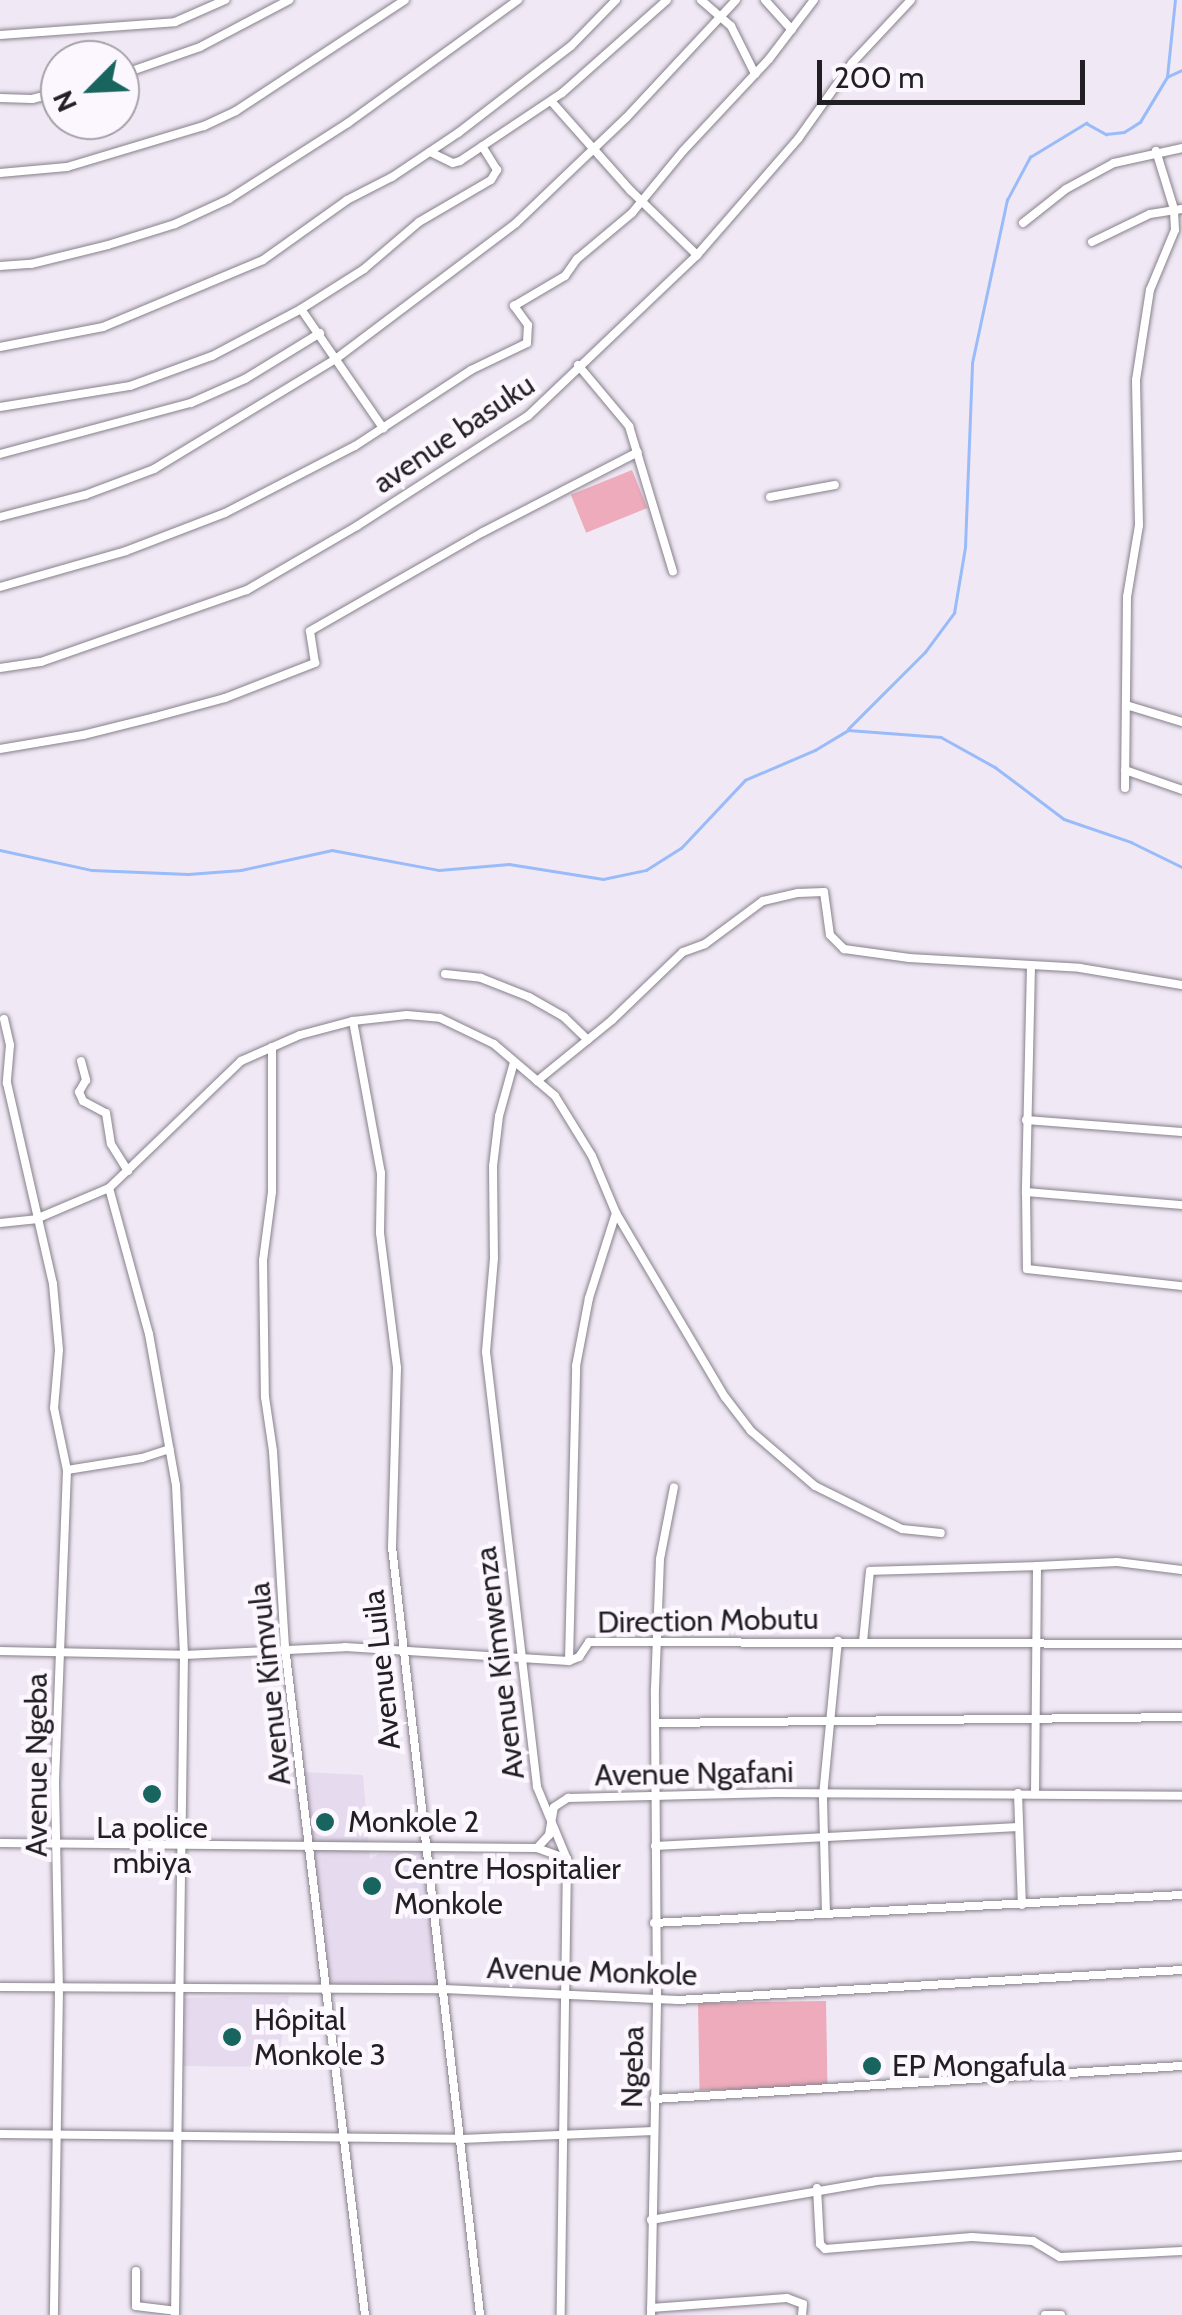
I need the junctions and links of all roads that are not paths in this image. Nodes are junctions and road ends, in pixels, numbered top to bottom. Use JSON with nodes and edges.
{"nodes":[{"id":1,"x":225,"y":0,"type":"edge"},
{"id":2,"x":289,"y":0,"type":"edge"},
{"id":3,"x":404,"y":0,"type":"edge"},
{"id":4,"x":518,"y":0,"type":"edge"},
{"id":5,"x":616,"y":0,"type":"edge"},
{"id":6,"x":667,"y":0,"type":"edge"},
{"id":7,"x":701,"y":0,"type":"edge"},
{"id":8,"x":736,"y":0,"type":"edge"},
{"id":9,"x":765,"y":0,"type":"edge"},
{"id":10,"x":814,"y":0,"type":"edge"},
{"id":11,"x":911,"y":0,"type":"edge"},
{"id":12,"x":722,"y":18,"type":"junction"},
{"id":13,"x":792,"y":30,"type":"junction"},
{"id":14,"x":0,"y":34,"type":"edge"},
{"id":15,"x":140,"y":68,"type":"edge"},
{"id":16,"x":756,"y":74,"type":"junction"},
{"id":17,"x":40,"y":97,"type":"edge"},
{"id":18,"x":0,"y":98,"type":"edge"},
{"id":19,"x":551,"y":100,"type":"junction"},
{"id":20,"x":482,"y":146,"type":"junction"},
{"id":21,"x":596,"y":148,"type":"junction"},
{"id":22,"x":1182,"y":148,"type":"edge"},
{"id":23,"x":1156,"y":151,"type":"junction"},
{"id":24,"x":430,"y":152,"type":"junction"},
{"id":25,"x":0,"y":173,"type":"edge"},
{"id":26,"x":642,"y":200,"type":"junction"},
{"id":27,"x":1178,"y":209,"type":"edge"},
{"id":28,"x":1023,"y":223,"type":"dead end"},
{"id":29,"x":1092,"y":242,"type":"dead end"},
{"id":30,"x":697,"y":255,"type":"junction"},
{"id":31,"x":0,"y":266,"type":"edge"},
{"id":32,"x":301,"y":308,"type":"junction"},
{"id":33,"x":320,"y":333,"type":"junction"},
{"id":34,"x":0,"y":347,"type":"edge"},
{"id":35,"x":337,"y":358,"type":"junction"},
{"id":36,"x":578,"y":364,"type":"junction"},
{"id":37,"x":0,"y":407,"type":"edge"},
{"id":38,"x":383,"y":428,"type":"junction"},
{"id":39,"x":638,"y":452,"type":"junction"},
{"id":40,"x":0,"y":454,"type":"edge"},
{"id":41,"x":835,"y":485,"type":"dead end"},
{"id":42,"x":770,"y":497,"type":"dead end"},
{"id":43,"x":0,"y":517,"type":"edge"},
{"id":44,"x":673,"y":572,"type":"dead end"},
{"id":45,"x":0,"y":587,"type":"edge"},
{"id":46,"x":0,"y":668,"type":"edge"},
{"id":47,"x":1126,"y":705,"type":"junction"},
{"id":48,"x":1182,"y":722,"type":"edge"},
{"id":49,"x":0,"y":749,"type":"edge"},
{"id":50,"x":1126,"y":770,"type":"junction"},
{"id":51,"x":1126,"y":788,"type":"dead end"},
{"id":52,"x":1182,"y":790,"type":"edge"},
{"id":53,"x":1032,"y":966,"type":"junction"},
{"id":54,"x":445,"y":974,"type":"dead end"},
{"id":55,"x":1182,"y":985,"type":"edge"},
{"id":56,"x":4,"y":1019,"type":"dead end"},
{"id":57,"x":353,"y":1020,"type":"junction"},
{"id":58,"x":588,"y":1040,"type":"junction"},
{"id":59,"x":272,"y":1047,"type":"junction"},
{"id":60,"x":81,"y":1061,"type":"dead end"},
{"id":61,"x":514,"y":1062,"type":"junction"},
{"id":62,"x":537,"y":1082,"type":"junction"},
{"id":63,"x":1026,"y":1120,"type":"junction"},
{"id":64,"x":1182,"y":1132,"type":"edge"},
{"id":65,"x":128,"y":1171,"type":"junction"},
{"id":66,"x":110,"y":1188,"type":"junction"},
{"id":67,"x":1026,"y":1192,"type":"junction"},
{"id":68,"x":1182,"y":1206,"type":"edge"},
{"id":69,"x":616,"y":1213,"type":"junction"},
{"id":70,"x":36,"y":1219,"type":"junction"},
{"id":71,"x":0,"y":1223,"type":"edge"},
{"id":72,"x":1182,"y":1286,"type":"edge"},
{"id":73,"x":170,"y":1449,"type":"junction"},
{"id":74,"x":67,"y":1470,"type":"junction"},
{"id":75,"x":674,"y":1487,"type":"dead end"},
{"id":76,"x":940,"y":1533,"type":"dead end"},
{"id":77,"x":1036,"y":1566,"type":"junction"},
{"id":78,"x":1182,"y":1570,"type":"edge"},
{"id":79,"x":657,"y":1641,"type":"junction"},
{"id":80,"x":838,"y":1641,"type":"junction"},
{"id":81,"x":863,"y":1642,"type":"junction"},
{"id":82,"x":1036,"y":1642,"type":"junction"},
{"id":83,"x":1182,"y":1644,"type":"edge"},
{"id":84,"x":285,"y":1646,"type":"junction"},
{"id":85,"x":403,"y":1650,"type":"junction"},
{"id":86,"x":0,"y":1651,"type":"edge"},
{"id":87,"x":61,"y":1653,"type":"junction"},
{"id":88,"x":184,"y":1655,"type":"junction"},
{"id":89,"x":521,"y":1658,"type":"junction"},
{"id":90,"x":569,"y":1660,"type":"junction"},
{"id":91,"x":1182,"y":1717,"type":"edge"},
{"id":92,"x":830,"y":1719,"type":"junction"},
{"id":93,"x":1035,"y":1719,"type":"junction"},
{"id":94,"x":657,"y":1723,"type":"junction"},
{"id":95,"x":1018,"y":1793,"type":"junction"},
{"id":96,"x":654,"y":1794,"type":"junction"},
{"id":97,"x":1035,"y":1794,"type":"junction"},
{"id":98,"x":823,"y":1796,"type":"junction"},
{"id":99,"x":1182,"y":1796,"type":"edge"},
{"id":100,"x":550,"y":1821,"type":"junction"},
{"id":101,"x":1018,"y":1826,"type":"junction"},
{"id":102,"x":821,"y":1838,"type":"junction"},
{"id":103,"x":0,"y":1843,"type":"edge"},
{"id":104,"x":59,"y":1843,"type":"junction"},
{"id":105,"x":179,"y":1843,"type":"junction"},
{"id":106,"x":309,"y":1846,"type":"junction"},
{"id":107,"x":424,"y":1846,"type":"junction"},
{"id":108,"x":655,"y":1846,"type":"junction"},
{"id":109,"x":537,"y":1848,"type":"junction"},
{"id":110,"x":567,"y":1859,"type":"junction"},
{"id":111,"x":1182,"y":1895,"type":"edge"},
{"id":112,"x":1022,"y":1905,"type":"junction"},
{"id":113,"x":826,"y":1914,"type":"junction"},
{"id":114,"x":654,"y":1923,"type":"junction"},
{"id":115,"x":1182,"y":1970,"type":"edge"},
{"id":116,"x":0,"y":1988,"type":"edge"},
{"id":117,"x":59,"y":1989,"type":"junction"},
{"id":118,"x":326,"y":1989,"type":"junction"},
{"id":119,"x":444,"y":1989,"type":"junction"},
{"id":120,"x":181,"y":1991,"type":"junction"},
{"id":121,"x":566,"y":1994,"type":"junction"},
{"id":122,"x":657,"y":1999,"type":"junction"},
{"id":123,"x":1182,"y":2066,"type":"edge"},
{"id":124,"x":654,"y":2099,"type":"junction"},
{"id":125,"x":654,"y":2132,"type":"junction"},
{"id":126,"x":563,"y":2133,"type":"junction"},
{"id":127,"x":0,"y":2134,"type":"edge"},
{"id":128,"x":55,"y":2134,"type":"junction"},
{"id":129,"x":344,"y":2135,"type":"junction"},
{"id":130,"x":176,"y":2137,"type":"junction"},
{"id":131,"x":462,"y":2139,"type":"junction"},
{"id":132,"x":1182,"y":2156,"type":"edge"},
{"id":133,"x":817,"y":2188,"type":"junction"},
{"id":134,"x":652,"y":2220,"type":"junction"},
{"id":135,"x":1182,"y":2251,"type":"edge"},
{"id":136,"x":136,"y":2271,"type":"dead end"},
{"id":137,"x":652,"y":2311,"type":"edge"},
{"id":138,"x":175,"y":2313,"type":"edge"},
{"id":139,"x":54,"y":2315,"type":"edge"},
{"id":140,"x":366,"y":2315,"type":"edge"},
{"id":141,"x":480,"y":2315,"type":"edge"},
{"id":142,"x":562,"y":2315,"type":"edge"},
{"id":143,"x":802,"y":2315,"type":"edge"},
{"id":144,"x":1045,"y":2315,"type":"edge"},
{"id":145,"x":1061,"y":2315,"type":"edge"}],
"edges":[{"from":1,"to":14,"type":"street"},
{"from":2,"to":15,"type":"street"},
{"from":3,"to":25,"type":"street"},
{"from":4,"to":31,"type":"street"},
{"from":5,"to":24,"type":"street"},
{"from":6,"to":19,"type":"street"},
{"from":7,"to":12,"type":"street"},
{"from":8,"to":12,"type":"street"},
{"from":9,"to":13,"type":"street"},
{"from":10,"to":13,"type":"street"},
{"from":11,"to":30,"type":"street","name":"avenue basuku"},
{"from":12,"to":16,"type":"street"},
{"from":12,"to":21,"type":"street"},
{"from":13,"to":16,"type":"street"},
{"from":16,"to":26,"type":"street"},
{"from":17,"to":18,"type":"street"},
{"from":19,"to":20,"type":"street"},
{"from":19,"to":21,"type":"street"},
{"from":20,"to":24,"type":"street"},
{"from":20,"to":32,"type":"street"},
{"from":21,"to":26,"type":"street"},
{"from":21,"to":35,"type":"street"},
{"from":22,"to":23,"type":"street"},
{"from":23,"to":27,"type":"street"},
{"from":23,"to":28,"type":"street"},
{"from":24,"to":34,"type":"street"},
{"from":26,"to":30,"type":"street"},
{"from":26,"to":38,"type":"street"},
{"from":27,"to":29,"type":"street"},
{"from":27,"to":47,"type":"street"},
{"from":30,"to":36,"type":"street","name":"avenue basuku"},
{"from":32,"to":33,"type":"street"},
{"from":32,"to":37,"type":"street"},
{"from":33,"to":35,"type":"street"},
{"from":33,"to":40,"type":"street"},
{"from":35,"to":38,"type":"street"},
{"from":35,"to":43,"type":"street"},
{"from":36,"to":39,"type":"street"},
{"from":36,"to":46,"type":"street","name":"avenue basuku"},
{"from":38,"to":45,"type":"street"},
{"from":39,"to":44,"type":"street"},
{"from":39,"to":49,"type":"street"},
{"from":41,"to":42,"type":"street"},
{"from":47,"to":48,"type":"street"},
{"from":47,"to":50,"type":"street"},
{"from":50,"to":51,"type":"street"},
{"from":50,"to":52,"type":"street"},
{"from":53,"to":55,"type":"street"},
{"from":53,"to":58,"type":"street"},
{"from":53,"to":63,"type":"street"},
{"from":54,"to":58,"type":"street"},
{"from":56,"to":70,"type":"street","name":"Avenue Ngeba"},
{"from":57,"to":59,"type":"street"},
{"from":57,"to":61,"type":"street"},
{"from":57,"to":85,"type":"street","name":"Avenue Luila"},
{"from":58,"to":62,"type":"street"},
{"from":59,"to":65,"type":"street"},
{"from":59,"to":84,"type":"street","name":"Avenue Kimvula"},
{"from":60,"to":65,"type":"street"},
{"from":61,"to":62,"type":"street"},
{"from":61,"to":89,"type":"street","name":"Avenue Kimwenza"},
{"from":62,"to":69,"type":"street"},
{"from":63,"to":64,"type":"street"},
{"from":63,"to":67,"type":"street"},
{"from":65,"to":66,"type":"street"},
{"from":66,"to":70,"type":"street"},
{"from":66,"to":73,"type":"street"},
{"from":67,"to":68,"type":"street"},
{"from":67,"to":72,"type":"street"},
{"from":69,"to":76,"type":"street"},
{"from":69,"to":90,"type":"street"},
{"from":70,"to":71,"type":"street"},
{"from":70,"to":74,"type":"street","name":"Avenue Ngeba"},
{"from":73,"to":74,"type":"street"},
{"from":73,"to":88,"type":"street"},
{"from":74,"to":87,"type":"street","name":"Avenue Ngeba"},
{"from":75,"to":79,"type":"street","name":"Ngeba"},
{"from":77,"to":78,"type":"street"},
{"from":77,"to":81,"type":"street"},
{"from":77,"to":82,"type":"street"},
{"from":79,"to":80,"type":"street","name":"Direction Mobutu"},
{"from":79,"to":90,"type":"street","name":"Direction Mobutu"},
{"from":79,"to":94,"type":"street","name":"Ngeba"},
{"from":80,"to":81,"type":"street","name":"Direction Mobutu"},
{"from":80,"to":92,"type":"street"},
{"from":81,"to":82,"type":"street","name":"Direction Mobutu"},
{"from":82,"to":83,"type":"street","name":"Direction Mobutu"},
{"from":82,"to":93,"type":"street"},
{"from":84,"to":85,"type":"street","name":"Direction Mobutu"},
{"from":84,"to":88,"type":"street","name":"Direction Mobutu"},
{"from":84,"to":106,"type":"street","name":"Avenue Kimvula"},
{"from":85,"to":89,"type":"street","name":"Direction Mobutu"},
{"from":85,"to":107,"type":"street","name":"Avenue Luila"},
{"from":86,"to":87,"type":"street","name":"Direction Mobutu"},
{"from":87,"to":88,"type":"street","name":"Direction Mobutu"},
{"from":87,"to":104,"type":"street","name":"Avenue Ngeba"},
{"from":88,"to":105,"type":"street"},
{"from":89,"to":90,"type":"street","name":"Direction Mobutu"},
{"from":89,"to":100,"type":"street","name":"Avenue Kimwenza"},
{"from":91,"to":93,"type":"street"},
{"from":92,"to":93,"type":"street"},
{"from":92,"to":94,"type":"street"},
{"from":92,"to":98,"type":"street"},
{"from":93,"to":97,"type":"street"},
{"from":94,"to":96,"type":"street","name":"Ngeba"},
{"from":95,"to":97,"type":"street","name":"Avenue Ngafani"},
{"from":95,"to":98,"type":"street","name":"Avenue Ngafani"},
{"from":95,"to":101,"type":"street"},
{"from":96,"to":98,"type":"street","name":"Avenue Ngafani"},
{"from":96,"to":100,"type":"street","name":"Avenue Ngafani"},
{"from":96,"to":108,"type":"street","name":"Ngeba"},
{"from":97,"to":99,"type":"street","name":"Avenue Ngafani"},
{"from":98,"to":102,"type":"street"},
{"from":100,"to":109,"type":"street"},
{"from":100,"to":110,"type":"street","name":"Avenue Kimwenza"},
{"from":101,"to":102,"type":"street"},
{"from":101,"to":112,"type":"street"},
{"from":102,"to":108,"type":"street"},
{"from":102,"to":113,"type":"street"},
{"from":103,"to":104,"type":"street"},
{"from":104,"to":105,"type":"street"},
{"from":104,"to":117,"type":"street","name":"Avenue Ngeba"},
{"from":105,"to":106,"type":"street"},
{"from":105,"to":120,"type":"street"},
{"from":106,"to":107,"type":"street"},
{"from":106,"to":118,"type":"street","name":"Avenue Kimvula"},
{"from":107,"to":109,"type":"street"},
{"from":107,"to":119,"type":"street","name":"Avenue Luila"},
{"from":108,"to":114,"type":"street","name":"Ngeba"},
{"from":109,"to":110,"type":"street"},
{"from":110,"to":121,"type":"street","name":"Avenue Kimwenza"},
{"from":111,"to":112,"type":"street"},
{"from":112,"to":113,"type":"street"},
{"from":113,"to":114,"type":"street"},
{"from":114,"to":122,"type":"street","name":"Ngeba"},
{"from":115,"to":122,"type":"street","name":"Avenue Monkole"},
{"from":116,"to":117,"type":"street","name":"Avenue Monkole"},
{"from":117,"to":120,"type":"street","name":"Avenue Monkole"},
{"from":117,"to":128,"type":"street","name":"Avenue Ngeba"},
{"from":118,"to":119,"type":"street","name":"Avenue Monkole"},
{"from":118,"to":120,"type":"street","name":"Avenue Monkole"},
{"from":118,"to":129,"type":"street","name":"Avenue Kimvula"},
{"from":119,"to":121,"type":"street","name":"Avenue Monkole"},
{"from":119,"to":131,"type":"street","name":"Avenue Luila"},
{"from":120,"to":130,"type":"street"},
{"from":121,"to":122,"type":"street","name":"Avenue Monkole"},
{"from":121,"to":126,"type":"street","name":"Avenue Kimwenza"},
{"from":122,"to":124,"type":"street","name":"Ngeba"},
{"from":123,"to":124,"type":"street"},
{"from":124,"to":125,"type":"street","name":"Ngeba"},
{"from":125,"to":126,"type":"street"},
{"from":125,"to":134,"type":"street","name":"Ngeba"},
{"from":126,"to":131,"type":"street"},
{"from":126,"to":142,"type":"street","name":"Avenue Kimwenza"},
{"from":127,"to":128,"type":"street"},
{"from":128,"to":130,"type":"street"},
{"from":128,"to":139,"type":"street","name":"Avenue Ngeba"},
{"from":129,"to":130,"type":"street"},
{"from":129,"to":131,"type":"street"},
{"from":129,"to":140,"type":"street","name":"Avenue Kimvula"},
{"from":130,"to":138,"type":"street"},
{"from":131,"to":141,"type":"street","name":"Avenue Luila"},
{"from":132,"to":133,"type":"street"},
{"from":133,"to":134,"type":"street"},
{"from":133,"to":135,"type":"street"},
{"from":134,"to":137,"type":"street","name":"Ngeba"},
{"from":136,"to":138,"type":"street"},
{"from":137,"to":143,"type":"street"},
{"from":144,"to":145,"type":"street"}]}
